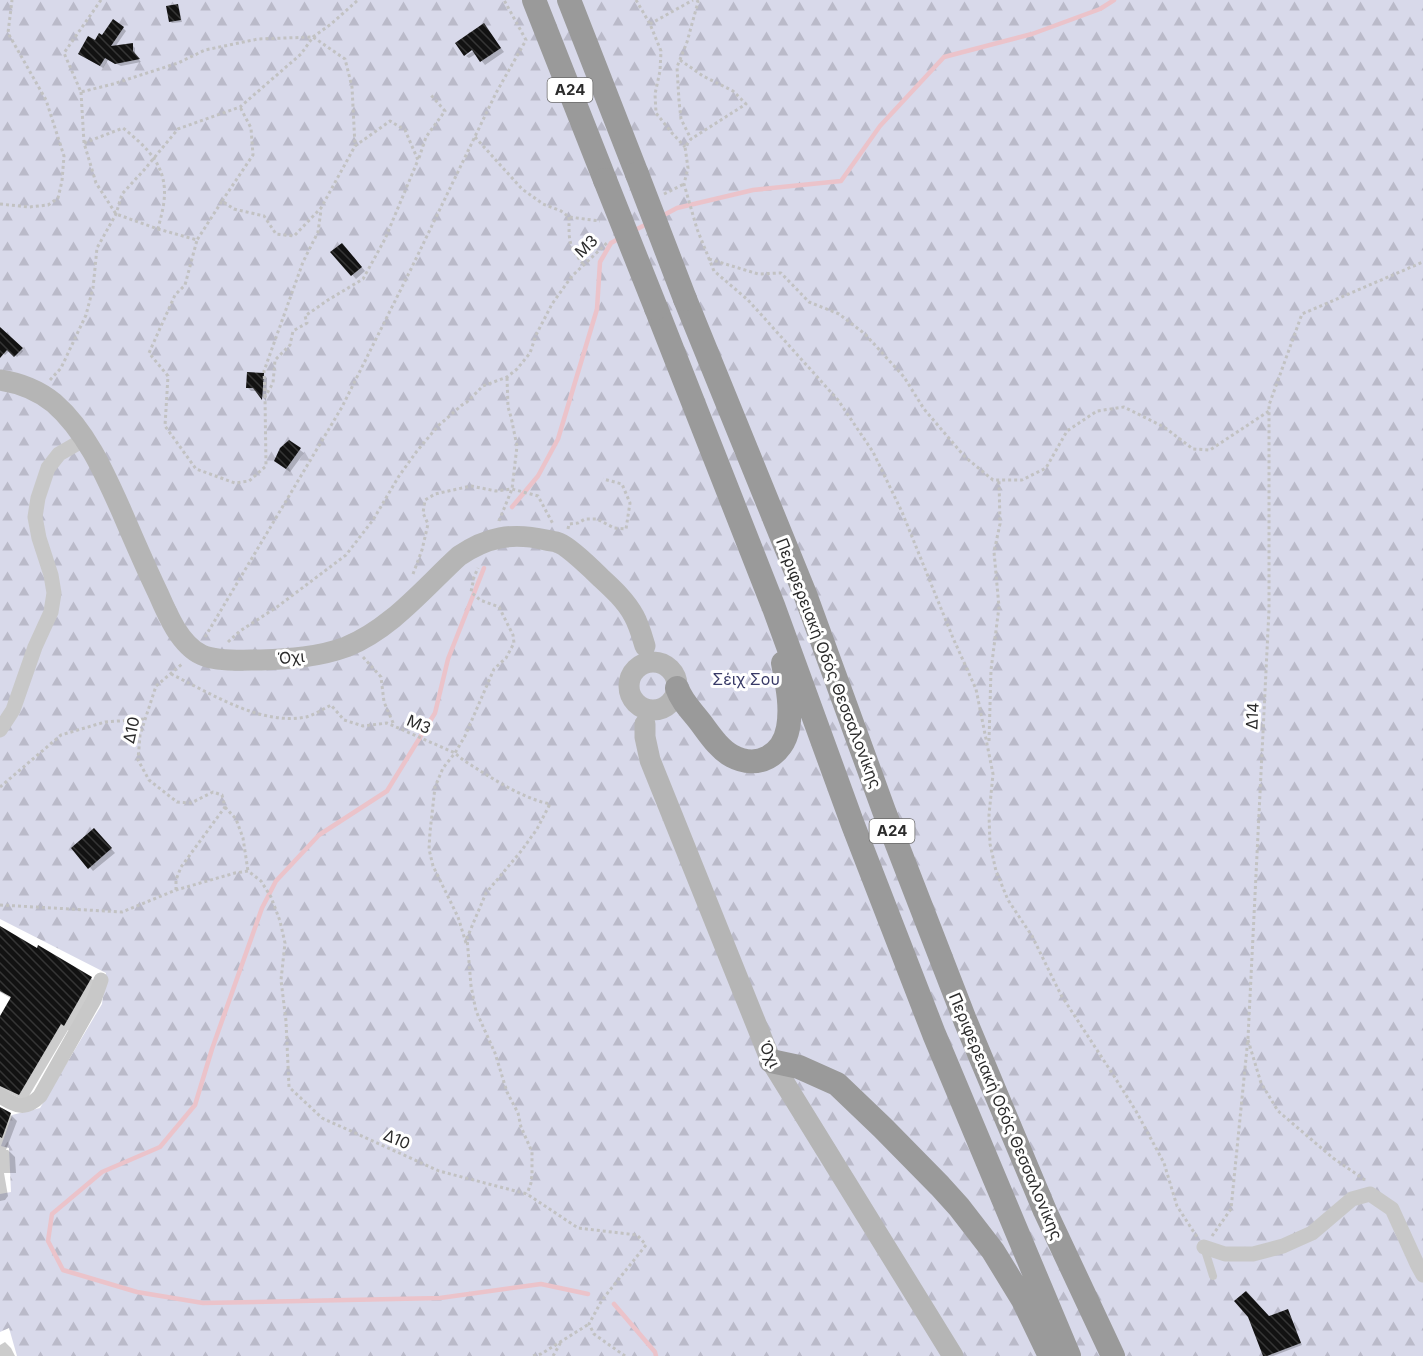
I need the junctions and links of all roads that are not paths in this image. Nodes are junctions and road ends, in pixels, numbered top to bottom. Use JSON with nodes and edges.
{"nodes":[{"id":1,"x":534,"y":0,"type":"edge"},
{"id":2,"x":569,"y":0,"type":"edge"},
{"id":3,"x":0,"y":380,"type":"edge"},
{"id":4,"x":85,"y":439,"type":"junction"},
{"id":5,"x":774,"y":608,"type":"junction"},
{"id":6,"x":645,"y":646,"type":"junction"},
{"id":7,"x":661,"y":663,"type":"junction"},
{"id":8,"x":638,"y":667,"type":"junction"},
{"id":9,"x":677,"y":688,"type":"junction"},
{"id":10,"x":651,"y":717,"type":"junction"},
{"id":11,"x":0,"y":730,"type":"edge"},
{"id":12,"x":101,"y":980,"type":"dead end"},
{"id":13,"x":771,"y":1061,"type":"junction"},
{"id":14,"x":0,"y":1096,"type":"edge"},
{"id":15,"x":1204,"y":1247,"type":"joint"},
{"id":16,"x":1423,"y":1275,"type":"edge"},
{"id":17,"x":1213,"y":1276,"type":"dead end"},
{"id":18,"x":953,"y":1356,"type":"edge"},
{"id":19,"x":1050,"y":1356,"type":"edge"},
{"id":20,"x":1069,"y":1356,"type":"edge"},
{"id":21,"x":1113,"y":1356,"type":"edge"}],
"edges":[{"from":1,"to":5,"type":"highway","name":"Περιφερειακή Οδός Θεσσαλονίκης","number":"Α24","bridge":true},
{"from":2,"to":21,"type":"highway","name":"Περιφερειακή Οδός Θεσσαλονίκης","number":"Α24","bridge":true},
{"from":3,"to":4,"type":"main road"},
{"from":4,"to":6,"type":"main road","name":"Όχι"},
{"from":4,"to":11,"type":"street"},
{"from":5,"to":9,"type":"highway"},
{"from":5,"to":20,"type":"highway","name":"Περιφερειακή Οδός Θεσσαλονίκης","number":"Α24"},
{"from":6,"to":7,"type":"main road","name":"Όχι"},
{"from":6,"to":8,"type":"main road"},
{"from":7,"to":8,"type":"main road"},
{"from":7,"to":9,"type":"main road"},
{"from":8,"to":10,"type":"main road"},
{"from":9,"to":10,"type":"main road"},
{"from":10,"to":13,"type":"main road","name":"Όχι"},
{"from":12,"to":14,"type":"street"},
{"from":13,"to":18,"type":"main road","name":"Όχι"},
{"from":13,"to":19,"type":"highway"},
{"from":15,"to":16,"type":"street"},
{"from":15,"to":17,"type":"lane"}]}
